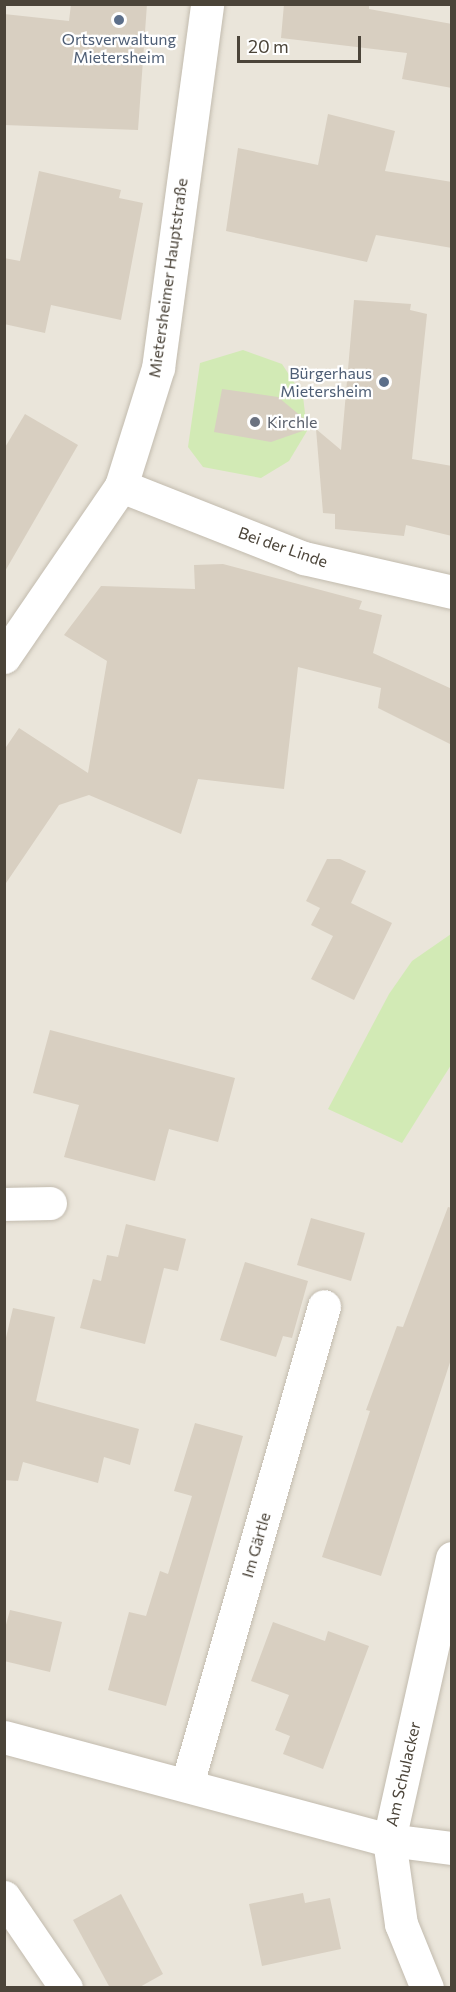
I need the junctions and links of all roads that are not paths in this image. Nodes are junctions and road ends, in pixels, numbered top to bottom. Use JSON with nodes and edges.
{"nodes":[{"id":1,"x":207,"y":4,"type":"edge"},
{"id":2,"x":121,"y":486,"type":"junction"},
{"id":3,"x":452,"y":592,"type":"edge"},
{"id":4,"x":4,"y":657,"type":"edge"},
{"id":5,"x":50,"y":1203,"type":"dead end"},
{"id":6,"x":4,"y":1204,"type":"edge"},
{"id":7,"x":324,"y":1306,"type":"dead end"},
{"id":8,"x":452,"y":1558,"type":"edge"},
{"id":9,"x":4,"y":1737,"type":"edge"},
{"id":10,"x":187,"y":1785,"type":"junction"},
{"id":11,"x":389,"y":1840,"type":"junction"},
{"id":12,"x":452,"y":1848,"type":"edge"},
{"id":13,"x":4,"y":1898,"type":"edge"},
{"id":14,"x":66,"y":1988,"type":"edge"},
{"id":15,"x":427,"y":1988,"type":"edge"}],
"edges":[{"from":1,"to":2,"type":"street","name":"Mietersheimer Hauptstraße"},
{"from":2,"to":3,"type":"street","name":"Bei der Linde"},
{"from":2,"to":4,"type":"street","name":"Mietersheimer Hauptstraße"},
{"from":5,"to":6,"type":"street"},
{"from":7,"to":10,"type":"street","name":"Im Gärtle"},
{"from":8,"to":11,"type":"street","name":"Am Schulacker"},
{"from":9,"to":10,"type":"street"},
{"from":10,"to":11,"type":"street"},
{"from":11,"to":12,"type":"street"},
{"from":11,"to":15,"type":"street","name":"Am Schulacker"},
{"from":13,"to":14,"type":"street"}]}
